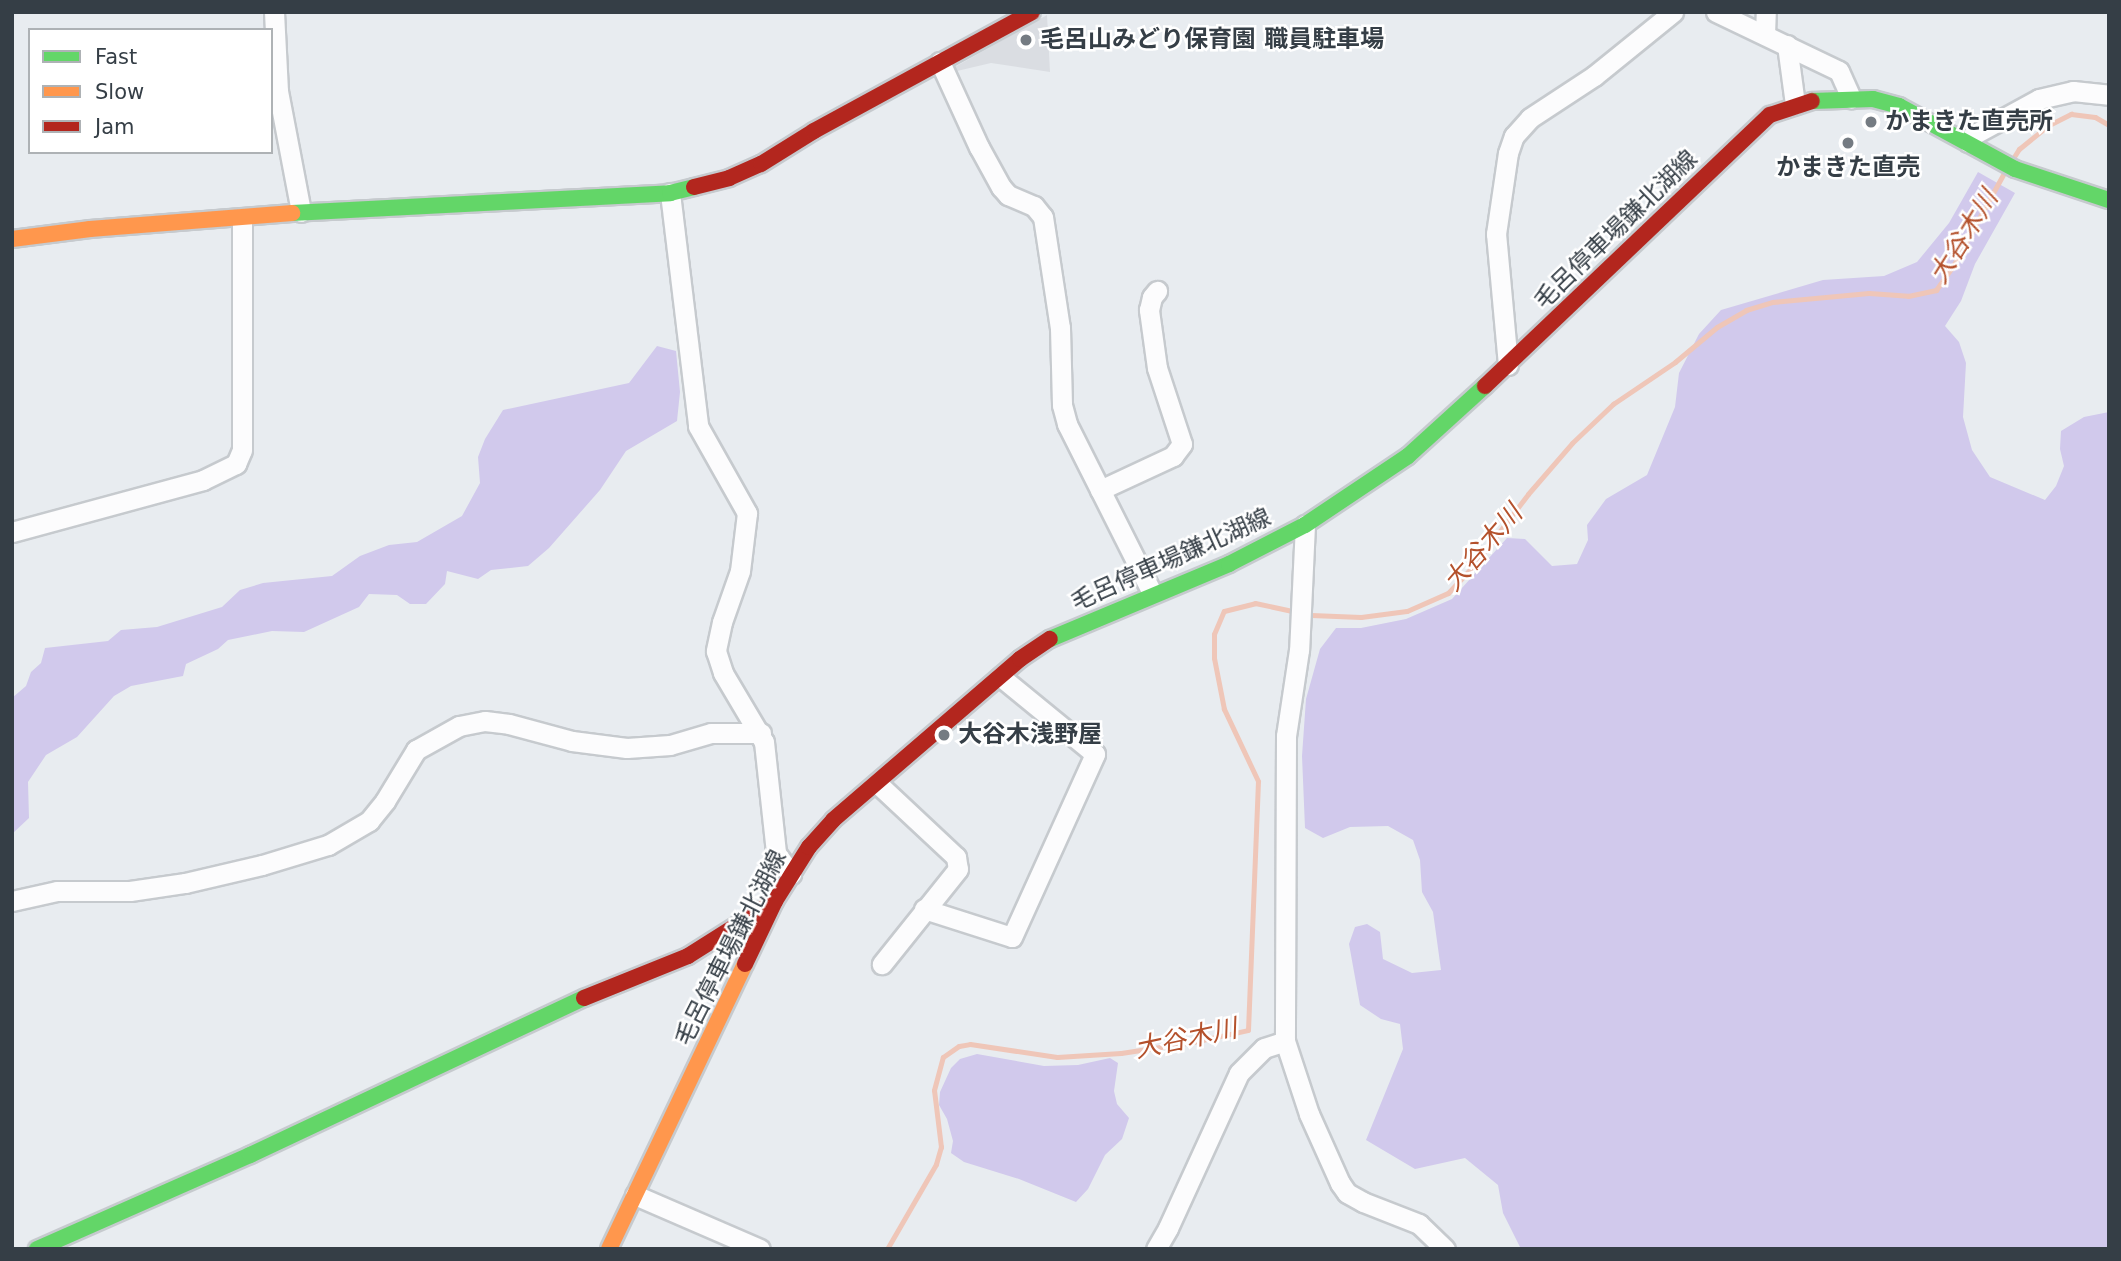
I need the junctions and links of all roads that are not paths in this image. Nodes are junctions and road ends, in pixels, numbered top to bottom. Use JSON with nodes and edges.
{"nodes":[{"id":1,"x":274,"y":12,"type":"edge"},
{"id":2,"x":1032,"y":12,"type":"edge"},
{"id":3,"x":1673,"y":12,"type":"edge"},
{"id":4,"x":1716,"y":12,"type":"edge"},
{"id":5,"x":1766,"y":12,"type":"edge"},
{"id":6,"x":1765,"y":34,"type":"junction"},
{"id":7,"x":1787,"y":45,"type":"junction"},
{"id":8,"x":940,"y":62,"type":"junction"},
{"id":9,"x":2109,"y":95,"type":"edge"},
{"id":10,"x":1851,"y":98,"type":"junction"},
{"id":11,"x":1795,"y":104,"type":"junction"},
{"id":12,"x":1968,"y":142,"type":"junction"},
{"id":13,"x":670,"y":192,"type":"junction"},
{"id":14,"x":2109,"y":200,"type":"edge"},
{"id":15,"x":301,"y":212,"type":"junction"},
{"id":16,"x":242,"y":218,"type":"junction"},
{"id":17,"x":12,"y":239,"type":"edge"},
{"id":18,"x":1157,"y":291,"type":"dead end"},
{"id":19,"x":1508,"y":365,"type":"junction"},
{"id":20,"x":1100,"y":490,"type":"junction"},
{"id":21,"x":1305,"y":525,"type":"junction"},
{"id":22,"x":12,"y":532,"type":"edge"},
{"id":23,"x":1152,"y":593,"type":"junction"},
{"id":24,"x":1001,"y":677,"type":"junction"},
{"id":25,"x":761,"y":733,"type":"junction"},
{"id":26,"x":878,"y":784,"type":"junction"},
{"id":27,"x":791,"y":874,"type":"junction"},
{"id":28,"x":12,"y":901,"type":"edge"},
{"id":29,"x":775,"y":901,"type":"junction"},
{"id":30,"x":924,"y":909,"type":"junction"},
{"id":31,"x":882,"y":964,"type":"dead end"},
{"id":32,"x":1285,"y":1041,"type":"junction"},
{"id":33,"x":635,"y":1195,"type":"junction"},
{"id":34,"x":37,"y":1249,"type":"edge"},
{"id":35,"x":609,"y":1249,"type":"edge"},
{"id":36,"x":760,"y":1249,"type":"edge"},
{"id":37,"x":1156,"y":1249,"type":"edge"},
{"id":38,"x":1444,"y":1249,"type":"edge"}],
"edges":[{"from":1,"to":15,"type":"street"},
{"from":2,"to":8,"type":"main road"},
{"from":3,"to":19,"type":"street"},
{"from":4,"to":6,"type":"street"},
{"from":5,"to":6,"type":"street"},
{"from":6,"to":7,"type":"street"},
{"from":7,"to":10,"type":"street"},
{"from":7,"to":11,"type":"street"},
{"from":8,"to":13,"type":"main road"},
{"from":8,"to":20,"type":"street"},
{"from":9,"to":12,"type":"street"},
{"from":10,"to":11,"type":"main road","name":"毛呂停車場鎌北湖線"},
{"from":10,"to":12,"type":"main road","name":"毛呂停車場鎌北湖線"},
{"from":11,"to":19,"type":"main road","name":"毛呂停車場鎌北湖線"},
{"from":12,"to":14,"type":"main road","name":"毛呂停車場鎌北湖線"},
{"from":13,"to":15,"type":"main road"},
{"from":13,"to":25,"type":"street"},
{"from":15,"to":16,"type":"main road"},
{"from":16,"to":17,"type":"main road"},
{"from":16,"to":22,"type":"street"},
{"from":18,"to":20,"type":"street"},
{"from":19,"to":21,"type":"main road","name":"毛呂停車場鎌北湖線"},
{"from":20,"to":23,"type":"street"},
{"from":21,"to":23,"type":"main road","name":"毛呂停車場鎌北湖線"},
{"from":21,"to":32,"type":"street"},
{"from":23,"to":24,"type":"main road","name":"毛呂停車場鎌北湖線"},
{"from":24,"to":26,"type":"main road","name":"毛呂停車場鎌北湖線"},
{"from":24,"to":30,"type":"street"},
{"from":25,"to":27,"type":"street"},
{"from":25,"to":28,"type":"street"},
{"from":26,"to":27,"type":"main road","name":"毛呂停車場鎌北湖線"},
{"from":26,"to":30,"type":"street"},
{"from":27,"to":29,"type":"main road","name":"毛呂停車場鎌北湖線"},
{"from":29,"to":33,"type":"main road","name":"毛呂停車場鎌北湖線"},
{"from":29,"to":34,"type":"main road"},
{"from":30,"to":31,"type":"street"},
{"from":32,"to":37,"type":"street"},
{"from":32,"to":38,"type":"street"},
{"from":33,"to":35,"type":"main road","name":"毛呂停車場鎌北湖線"},
{"from":33,"to":36,"type":"street"}]}
